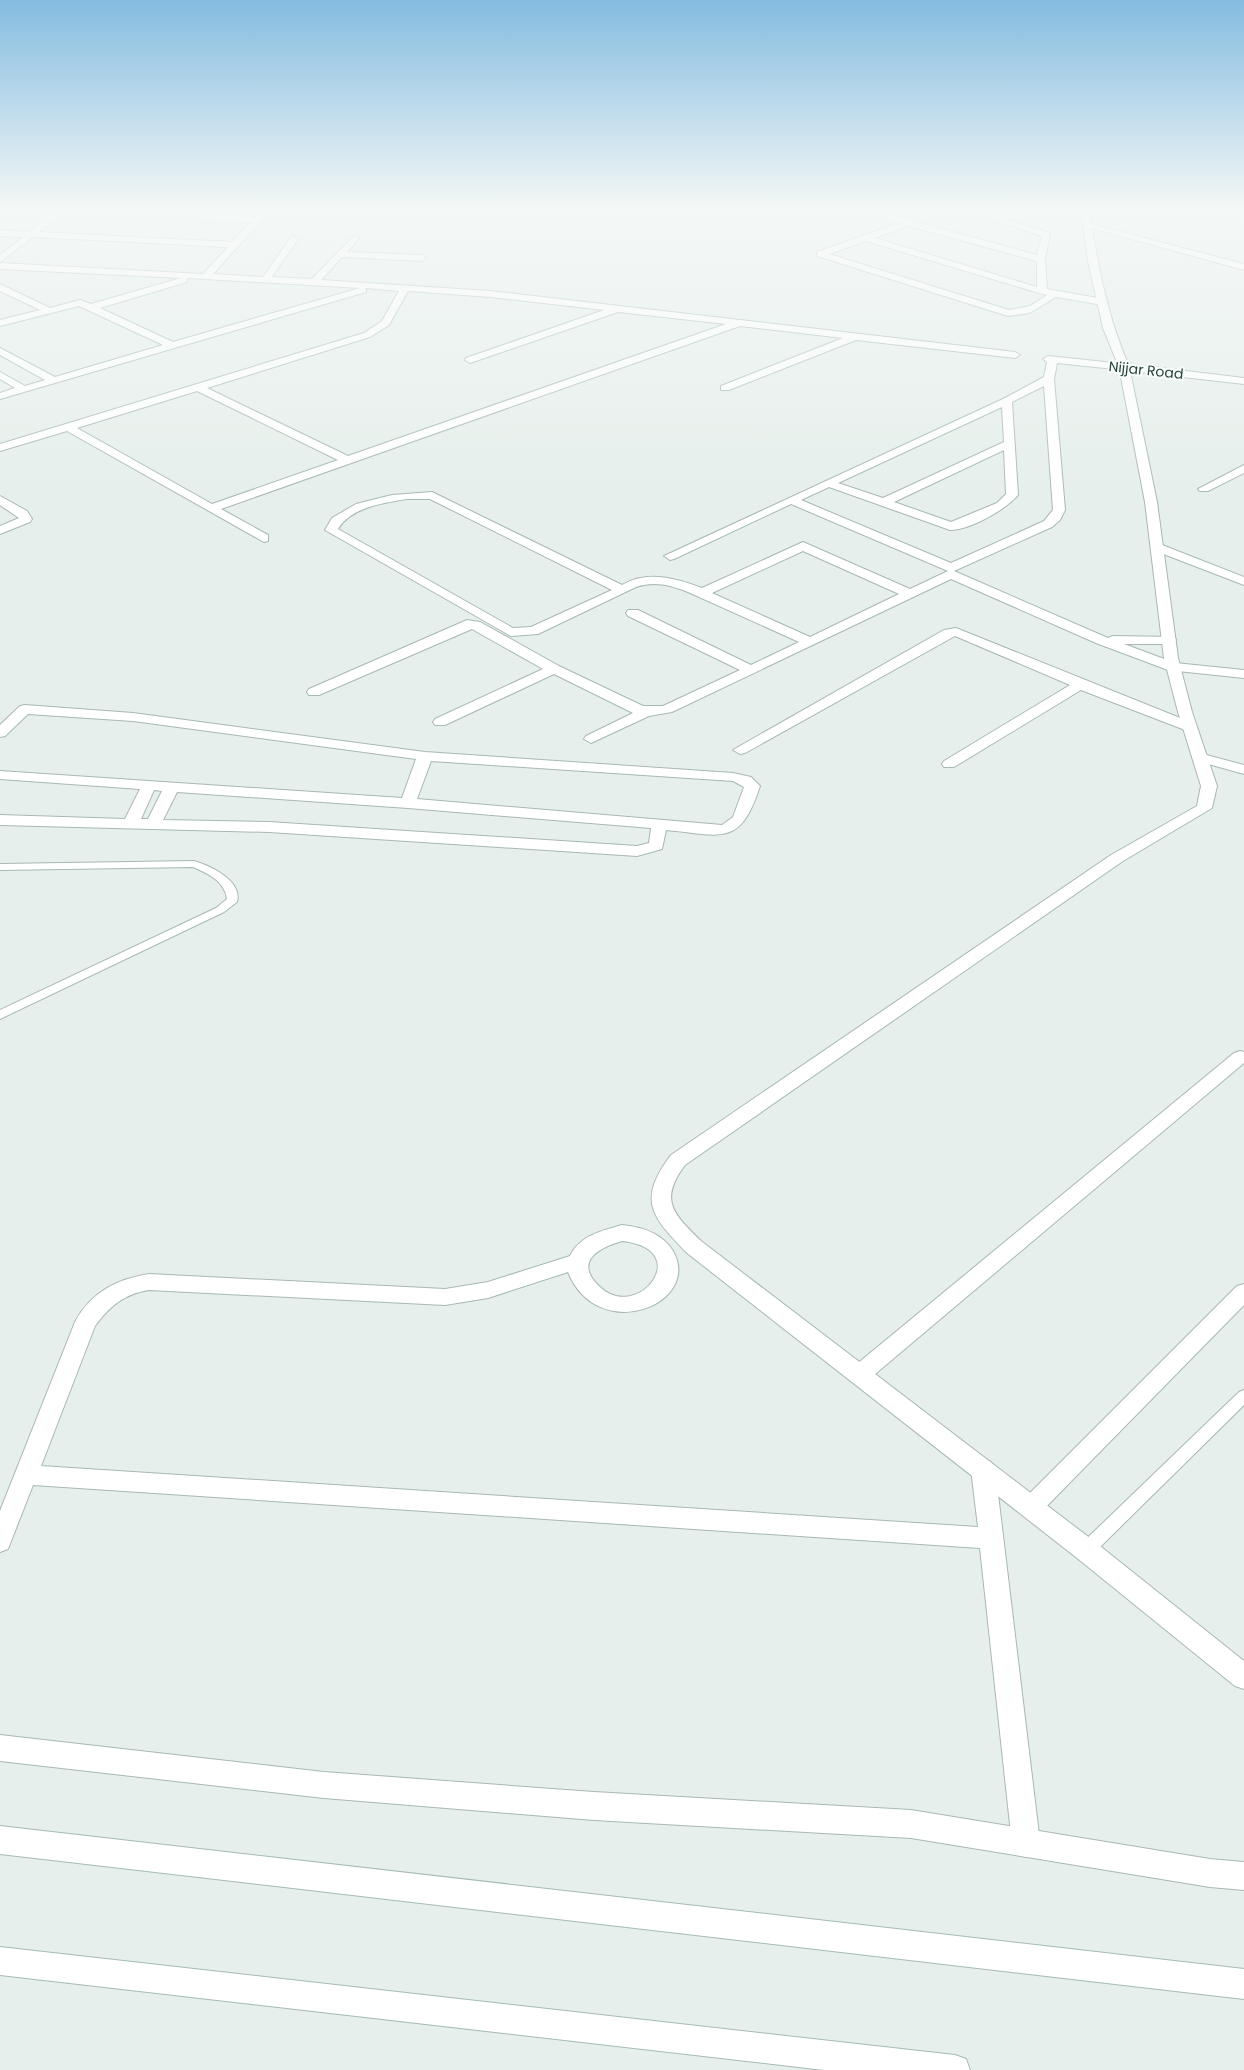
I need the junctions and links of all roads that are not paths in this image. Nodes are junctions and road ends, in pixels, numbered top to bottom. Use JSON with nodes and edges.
{"nodes":[{"id":1,"x":39,"y":306,"type":"edge"},
{"id":2,"x":68,"y":306,"type":"edge"},
{"id":3,"x":88,"y":306,"type":"edge"},
{"id":4,"x":97,"y":306,"type":"edge"},
{"id":5,"x":309,"y":306,"type":"edge"},
{"id":6,"x":395,"y":306,"type":"edge"},
{"id":7,"x":598,"y":306,"type":"edge"},
{"id":8,"x":984,"y":306,"type":"edge"},
{"id":9,"x":1036,"y":306,"type":"edge"},
{"id":10,"x":1104,"y":306,"type":"edge"},
{"id":11,"x":92,"y":307,"type":"junction"},
{"id":12,"x":619,"y":308,"type":"junction"},
{"id":13,"x":48,"y":310,"type":"junction"},
{"id":14,"x":0,"y":323,"type":"edge"},
{"id":15,"x":740,"y":323,"type":"junction"},
{"id":16,"x":856,"y":336,"type":"junction"},
{"id":17,"x":172,"y":346,"type":"junction"},
{"id":18,"x":0,"y":351,"type":"edge"},
{"id":19,"x":1015,"y":355,"type":"dead end"},
{"id":20,"x":470,"y":360,"type":"dead end"},
{"id":21,"x":1124,"y":367,"type":"junction"},
{"id":22,"x":0,"y":375,"type":"edge"},
{"id":23,"x":1049,"y":379,"type":"junction"},
{"id":24,"x":53,"y":380,"type":"junction"},
{"id":25,"x":1244,"y":381,"type":"edge"},
{"id":26,"x":200,"y":388,"type":"junction"},
{"id":27,"x":725,"y":388,"type":"dead end"},
{"id":28,"x":23,"y":389,"type":"junction"},
{"id":29,"x":0,"y":396,"type":"edge"},
{"id":30,"x":1007,"y":401,"type":"junction"},
{"id":31,"x":68,"y":427,"type":"junction"},
{"id":32,"x":1008,"y":444,"type":"junction"},
{"id":33,"x":0,"y":448,"type":"edge"},
{"id":34,"x":349,"y":461,"type":"junction"},
{"id":35,"x":1243,"y":469,"type":"edge"},
{"id":36,"x":828,"y":483,"type":"junction"},
{"id":37,"x":1204,"y":489,"type":"dead end"},
{"id":38,"x":0,"y":500,"type":"edge"},
{"id":39,"x":791,"y":500,"type":"junction"},
{"id":40,"x":883,"y":503,"type":"junction"},
{"id":41,"x":212,"y":508,"type":"junction"},
{"id":42,"x":0,"y":530,"type":"edge"},
{"id":43,"x":264,"y":538,"type":"dead end"},
{"id":44,"x":1157,"y":547,"type":"junction"},
{"id":45,"x":670,"y":556,"type":"dead end"},
{"id":46,"x":1243,"y":580,"type":"edge"},
{"id":47,"x":622,"y":590,"type":"junction"},
{"id":48,"x":702,"y":593,"type":"junction"},
{"id":49,"x":910,"y":594,"type":"junction"},
{"id":50,"x":633,"y":613,"type":"dead end"},
{"id":51,"x":1101,"y":640,"type":"junction"},
{"id":52,"x":1168,"y":640,"type":"junction"},
{"id":53,"x":810,"y":642,"type":"junction"},
{"id":54,"x":1173,"y":668,"type":"junction"},
{"id":55,"x":554,"y":669,"type":"junction"},
{"id":56,"x":751,"y":670,"type":"junction"},
{"id":57,"x":1244,"y":674,"type":"edge"},
{"id":58,"x":1081,"y":684,"type":"junction"},
{"id":59,"x":314,"y":692,"type":"dead end"},
{"id":60,"x":646,"y":712,"type":"junction"},
{"id":61,"x":440,"y":722,"type":"dead end"},
{"id":62,"x":1190,"y":727,"type":"junction"},
{"id":63,"x":0,"y":733,"type":"edge"},
{"id":64,"x":591,"y":739,"type":"dead end"},
{"id":65,"x":740,"y":750,"type":"dead end"},
{"id":66,"x":425,"y":756,"type":"junction"},
{"id":67,"x":1199,"y":757,"type":"junction"},
{"id":68,"x":949,"y":764,"type":"dead end"},
{"id":69,"x":1244,"y":770,"type":"edge"},
{"id":70,"x":0,"y":775,"type":"edge"},
{"id":71,"x":149,"y":785,"type":"junction"},
{"id":72,"x":172,"y":786,"type":"junction"},
{"id":73,"x":408,"y":803,"type":"junction"},
{"id":74,"x":0,"y":820,"type":"edge"},
{"id":75,"x":131,"y":823,"type":"junction"},
{"id":76,"x":153,"y":824,"type":"junction"},
{"id":77,"x":660,"y":825,"type":"junction"},
{"id":78,"x":0,"y":867,"type":"edge"},
{"id":79,"x":0,"y":1015,"type":"edge"},
{"id":80,"x":1240,"y":1057,"type":"dead end"},
{"id":81,"x":687,"y":1240,"type":"junction"},
{"id":82,"x":664,"y":1254,"type":"junction"},
{"id":83,"x":578,"y":1261,"type":"junction"},
{"id":84,"x":1244,"y":1293,"type":"edge"},
{"id":85,"x":860,"y":1374,"type":"junction"},
{"id":86,"x":1244,"y":1396,"type":"edge"},
{"id":87,"x":983,"y":1469,"type":"junction"},
{"id":88,"x":26,"y":1476,"type":"junction"},
{"id":89,"x":1031,"y":1507,"type":"junction"},
{"id":90,"x":991,"y":1538,"type":"junction"},
{"id":91,"x":0,"y":1541,"type":"edge"},
{"id":92,"x":1086,"y":1550,"type":"junction"},
{"id":93,"x":1244,"y":1677,"type":"edge"},
{"id":94,"x":0,"y":1748,"type":"edge"},
{"id":95,"x":0,"y":1840,"type":"edge"},
{"id":96,"x":1026,"y":1843,"type":"junction"},
{"id":97,"x":1244,"y":1876,"type":"edge"},
{"id":98,"x":0,"y":1961,"type":"edge"},
{"id":99,"x":1244,"y":1984,"type":"edge"},
{"id":100,"x":955,"y":2070,"type":"edge"}],
"edges":[{"from":1,"to":13,"type":"street"},
{"from":2,"to":13,"type":"street"},
{"from":3,"to":11,"type":"street"},
{"from":4,"to":11,"type":"street"},
{"from":5,"to":17,"type":"street"},
{"from":6,"to":26,"type":"street"},
{"from":7,"to":12,"type":"street"},
{"from":8,"to":9,"type":"street"},
{"from":10,"to":21,"type":"street"},
{"from":11,"to":17,"type":"street"},
{"from":12,"to":15,"type":"street"},
{"from":12,"to":20,"type":"street"},
{"from":13,"to":14,"type":"street"},
{"from":15,"to":16,"type":"street"},
{"from":15,"to":34,"type":"street"},
{"from":16,"to":19,"type":"street"},
{"from":16,"to":27,"type":"street"},
{"from":17,"to":24,"type":"street"},
{"from":18,"to":24,"type":"street"},
{"from":21,"to":23,"type":"street","name":"Nijjar Road"},
{"from":21,"to":25,"type":"street","name":"Nijjar Road"},
{"from":21,"to":44,"type":"street"},
{"from":22,"to":28,"type":"street"},
{"from":23,"to":30,"type":"street"},
{"from":23,"to":39,"type":"street"},
{"from":24,"to":28,"type":"street"},
{"from":26,"to":31,"type":"street"},
{"from":26,"to":34,"type":"street"},
{"from":28,"to":29,"type":"street"},
{"from":30,"to":32,"type":"street"},
{"from":30,"to":36,"type":"street"},
{"from":31,"to":33,"type":"street"},
{"from":31,"to":41,"type":"street"},
{"from":32,"to":40,"type":"street"},
{"from":32,"to":40,"type":"street"},
{"from":34,"to":41,"type":"street"},
{"from":35,"to":37,"type":"street"},
{"from":36,"to":39,"type":"street"},
{"from":36,"to":40,"type":"street"},
{"from":38,"to":42,"type":"street"},
{"from":39,"to":45,"type":"street"},
{"from":41,"to":43,"type":"street"},
{"from":44,"to":46,"type":"street"},
{"from":44,"to":52,"type":"street"},
{"from":47,"to":47,"type":"street"},
{"from":47,"to":48,"type":"street"},
{"from":48,"to":49,"type":"street"},
{"from":48,"to":53,"type":"street"},
{"from":49,"to":51,"type":"street"},
{"from":49,"to":53,"type":"street"},
{"from":50,"to":56,"type":"street"},
{"from":51,"to":52,"type":"street"},
{"from":51,"to":54,"type":"street"},
{"from":52,"to":54,"type":"street"},
{"from":53,"to":56,"type":"street"},
{"from":54,"to":57,"type":"street"},
{"from":54,"to":62,"type":"street"},
{"from":55,"to":59,"type":"street"},
{"from":55,"to":60,"type":"street"},
{"from":55,"to":61,"type":"street"},
{"from":56,"to":60,"type":"street"},
{"from":58,"to":62,"type":"street"},
{"from":58,"to":65,"type":"street"},
{"from":58,"to":68,"type":"street"},
{"from":60,"to":64,"type":"street"},
{"from":62,"to":67,"type":"street"},
{"from":63,"to":66,"type":"street"},
{"from":66,"to":73,"type":"street"},
{"from":66,"to":77,"type":"street"},
{"from":67,"to":69,"type":"street"},
{"from":67,"to":81,"type":"street"},
{"from":70,"to":71,"type":"street"},
{"from":71,"to":72,"type":"street"},
{"from":71,"to":75,"type":"street"},
{"from":72,"to":73,"type":"street"},
{"from":72,"to":76,"type":"street"},
{"from":73,"to":77,"type":"street"},
{"from":74,"to":75,"type":"street"},
{"from":75,"to":76,"type":"street"},
{"from":76,"to":77,"type":"street"},
{"from":78,"to":79,"type":"lane"},
{"from":80,"to":85,"type":"street"},
{"from":81,"to":82,"type":"street"},
{"from":81,"to":85,"type":"street"},
{"from":82,"to":83,"type":"street"},
{"from":82,"to":83,"type":"street"},
{"from":83,"to":88,"type":"street"},
{"from":84,"to":89,"type":"street"},
{"from":85,"to":87,"type":"street"},
{"from":86,"to":92,"type":"lane"},
{"from":87,"to":89,"type":"street"},
{"from":87,"to":90,"type":"street"},
{"from":88,"to":90,"type":"street"},
{"from":88,"to":91,"type":"street"},
{"from":89,"to":92,"type":"street"},
{"from":90,"to":96,"type":"street"},
{"from":92,"to":93,"type":"street"},
{"from":94,"to":96,"type":"street"},
{"from":95,"to":99,"type":"street"},
{"from":96,"to":97,"type":"street"},
{"from":98,"to":100,"type":"street"}]}
